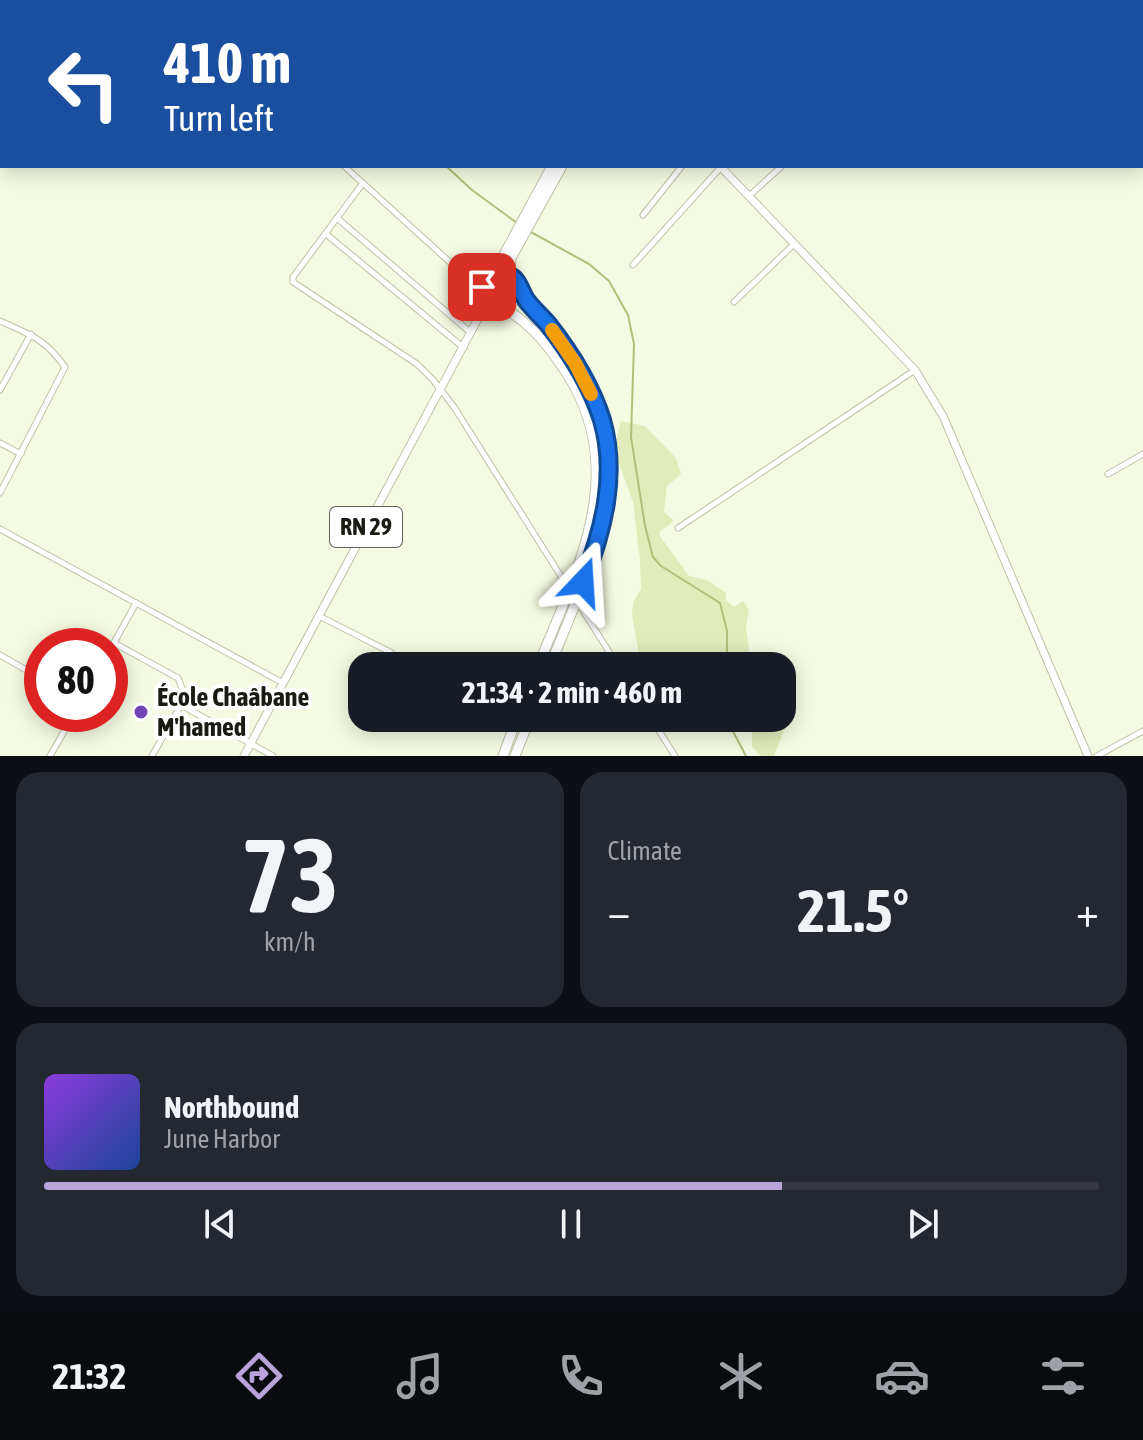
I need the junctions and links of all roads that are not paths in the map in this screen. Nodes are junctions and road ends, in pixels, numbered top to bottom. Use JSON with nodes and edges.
{"nodes":[{"id":1,"x":346,"y":168,"type":"edge"},
{"id":2,"x":551,"y":168,"type":"edge"},
{"id":3,"x":561,"y":168,"type":"edge"},
{"id":4,"x":680,"y":168,"type":"edge"},
{"id":5,"x":718,"y":168,"type":"edge"},
{"id":6,"x":722,"y":168,"type":"edge"},
{"id":7,"x":780,"y":168,"type":"edge"},
{"id":8,"x":363,"y":183,"type":"junction"},
{"id":9,"x":749,"y":196,"type":"junction"},
{"id":10,"x":643,"y":215,"type":"dead end"},
{"id":11,"x":337,"y":218,"type":"junction"},
{"id":12,"x":528,"y":219,"type":"junction"},
{"id":13,"x":326,"y":234,"type":"junction"},
{"id":14,"x":520,"y":234,"type":"junction"},
{"id":15,"x":795,"y":243,"type":"junction"},
{"id":16,"x":633,"y":265,"type":"dead end"},
{"id":17,"x":509,"y":275,"type":"junction"},
{"id":18,"x":489,"y":288,"type":"junction"},
{"id":19,"x":519,"y":288,"type":"junction"},
{"id":20,"x":734,"y":302,"type":"dead end"},
{"id":21,"x":501,"y":306,"type":"junction"},
{"id":22,"x":0,"y":321,"type":"edge"},
{"id":23,"x":31,"y":334,"type":"junction"},
{"id":24,"x":472,"y":334,"type":"junction"},
{"id":25,"x":464,"y":348,"type":"junction"},
{"id":26,"x":915,"y":370,"type":"junction"},
{"id":27,"x":441,"y":388,"type":"junction"},
{"id":28,"x":0,"y":390,"type":"edge"},
{"id":29,"x":0,"y":443,"type":"edge"},
{"id":30,"x":21,"y":454,"type":"junction"},
{"id":31,"x":1143,"y":454,"type":"edge"},
{"id":32,"x":1108,"y":474,"type":"dead end"},
{"id":33,"x":0,"y":493,"type":"edge"},
{"id":34,"x":678,"y":528,"type":"dead end"},
{"id":35,"x":0,"y":529,"type":"edge"},
{"id":36,"x":569,"y":589,"type":"junction"},
{"id":37,"x":576,"y":601,"type":"junction"},
{"id":38,"x":136,"y":603,"type":"junction"},
{"id":39,"x":319,"y":616,"type":"junction"},
{"id":40,"x":122,"y":628,"type":"edge"},
{"id":41,"x":128,"y":651,"type":"edge"},
{"id":42,"x":390,"y":652,"type":"edge"},
{"id":43,"x":544,"y":652,"type":"edge"},
{"id":44,"x":556,"y":652,"type":"edge"},
{"id":45,"x":609,"y":652,"type":"edge"},
{"id":46,"x":0,"y":655,"type":"edge"},
{"id":47,"x":24,"y":669,"type":"edge"},
{"id":48,"x":284,"y":684,"type":"junction"},
{"id":49,"x":181,"y":705,"type":"junction"},
{"id":50,"x":1143,"y":731,"type":"edge"},
{"id":51,"x":64,"y":732,"type":"edge"},
{"id":52,"x":512,"y":732,"type":"edge"},
{"id":53,"x":524,"y":732,"type":"edge"},
{"id":54,"x":660,"y":732,"type":"edge"},
{"id":55,"x":251,"y":743,"type":"junction"},
{"id":56,"x":50,"y":756,"type":"edge"},
{"id":57,"x":152,"y":756,"type":"edge"},
{"id":58,"x":244,"y":756,"type":"edge"},
{"id":59,"x":273,"y":756,"type":"edge"},
{"id":60,"x":503,"y":756,"type":"edge"},
{"id":61,"x":515,"y":756,"type":"edge"},
{"id":62,"x":675,"y":756,"type":"edge"},
{"id":63,"x":1088,"y":756,"type":"edge"},
{"id":64,"x":1097,"y":756,"type":"edge"}],
"edges":[{"from":1,"to":8,"type":"street"},
{"from":2,"to":12,"type":"highway"},
{"from":3,"to":12,"type":"highway"},
{"from":4,"to":10,"type":"street"},
{"from":5,"to":16,"type":"street"},
{"from":6,"to":9,"type":"street"},
{"from":7,"to":9,"type":"street"},
{"from":8,"to":11,"type":"street"},
{"from":8,"to":18,"type":"street"},
{"from":9,"to":15,"type":"street"},
{"from":11,"to":13,"type":"street"},
{"from":11,"to":24,"type":"street"},
{"from":12,"to":14,"type":"highway"},
{"from":13,"to":25,"type":"street"},
{"from":13,"to":27,"type":"street"},
{"from":14,"to":17,"type":"highway"},
{"from":14,"to":18,"type":"highway"},
{"from":15,"to":20,"type":"street"},
{"from":15,"to":26,"type":"street"},
{"from":17,"to":18,"type":"highway"},
{"from":17,"to":19,"type":"highway"},
{"from":18,"to":21,"type":"highway"},
{"from":18,"to":24,"type":"street","number":"RN 29"},
{"from":19,"to":21,"type":"highway"},
{"from":19,"to":37,"type":"highway"},
{"from":21,"to":36,"type":"highway"},
{"from":22,"to":23,"type":"street"},
{"from":23,"to":28,"type":"street"},
{"from":23,"to":30,"type":"street"},
{"from":24,"to":25,"type":"street","number":"RN 29"},
{"from":25,"to":27,"type":"street","number":"RN 29"},
{"from":26,"to":34,"type":"street"},
{"from":26,"to":63,"type":"street"},
{"from":27,"to":36,"type":"street"},
{"from":27,"to":39,"type":"street","number":"RN 29"},
{"from":29,"to":30,"type":"street"},
{"from":30,"to":33,"type":"street"},
{"from":31,"to":32,"type":"street"},
{"from":35,"to":38,"type":"street"},
{"from":36,"to":43,"type":"highway"},
{"from":37,"to":44,"type":"highway"},
{"from":37,"to":45,"type":"street"},
{"from":38,"to":40,"type":"street"},
{"from":38,"to":48,"type":"street"},
{"from":39,"to":42,"type":"street"},
{"from":39,"to":48,"type":"street","number":"RN 29"},
{"from":41,"to":49,"type":"street"},
{"from":46,"to":47,"type":"street"},
{"from":48,"to":55,"type":"street","number":"RN 29"},
{"from":49,"to":55,"type":"street"},
{"from":49,"to":57,"type":"street"},
{"from":50,"to":64,"type":"street"},
{"from":51,"to":56,"type":"street"},
{"from":52,"to":60,"type":"highway"},
{"from":53,"to":61,"type":"highway"},
{"from":54,"to":62,"type":"street"},
{"from":55,"to":58,"type":"street","number":"RN 29"},
{"from":55,"to":59,"type":"street"}]}
